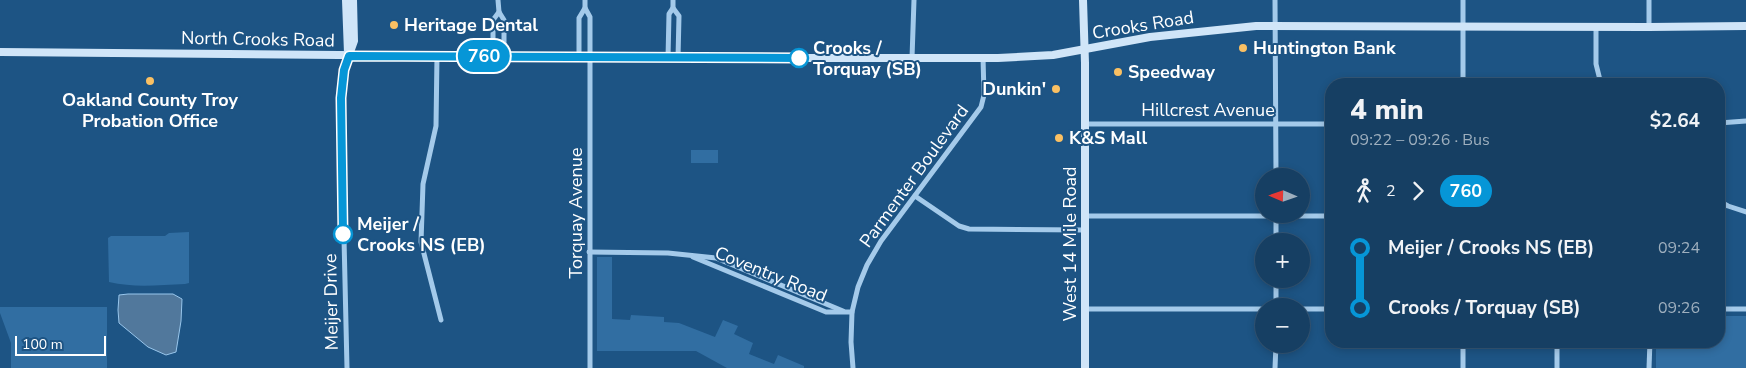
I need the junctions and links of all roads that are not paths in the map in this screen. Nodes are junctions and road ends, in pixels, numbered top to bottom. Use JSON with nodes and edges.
{"nodes":[{"id":1,"x":346,"y":0,"type":"edge"},
{"id":2,"x":353,"y":0,"type":"edge"},
{"id":3,"x":498,"y":0,"type":"edge"},
{"id":4,"x":585,"y":0,"type":"edge"},
{"id":5,"x":673,"y":0,"type":"edge"},
{"id":6,"x":914,"y":0,"type":"edge"},
{"id":7,"x":1083,"y":0,"type":"edge"},
{"id":8,"x":1275,"y":0,"type":"edge"},
{"id":9,"x":1463,"y":0,"type":"edge"},
{"id":10,"x":1649,"y":0,"type":"edge"},
{"id":11,"x":585,"y":8,"type":"junction"},
{"id":12,"x":674,"y":8,"type":"junction"},
{"id":13,"x":499,"y":12,"type":"junction"},
{"id":14,"x":1275,"y":26,"type":"junction"},
{"id":15,"x":1463,"y":26,"type":"junction"},
{"id":16,"x":1746,"y":26,"type":"edge"},
{"id":17,"x":1596,"y":27,"type":"junction"},
{"id":18,"x":1649,"y":28,"type":"junction"},
{"id":19,"x":1085,"y":49,"type":"junction"},
{"id":20,"x":0,"y":52,"type":"edge"},
{"id":21,"x":349,"y":56,"type":"junction"},
{"id":22,"x":437,"y":56,"type":"junction"},
{"id":23,"x":493,"y":56,"type":"junction"},
{"id":24,"x":504,"y":56,"type":"junction"},
{"id":25,"x":579,"y":57,"type":"junction"},
{"id":26,"x":590,"y":57,"type":"junction"},
{"id":27,"x":983,"y":57,"type":"junction"},
{"id":28,"x":668,"y":58,"type":"junction"},
{"id":29,"x":678,"y":58,"type":"junction"},
{"id":30,"x":912,"y":58,"type":"junction"},
{"id":31,"x":1462,"y":78,"type":"edge"},
{"id":32,"x":1600,"y":78,"type":"edge"},
{"id":33,"x":1746,"y":121,"type":"edge"},
{"id":34,"x":1725,"y":122,"type":"edge"},
{"id":35,"x":1085,"y":124,"type":"junction"},
{"id":36,"x":1275,"y":124,"type":"junction"},
{"id":37,"x":1325,"y":124,"type":"edge"},
{"id":38,"x":1276,"y":168,"type":"edge"},
{"id":39,"x":916,"y":196,"type":"junction"},
{"id":40,"x":1725,"y":204,"type":"edge"},
{"id":41,"x":1746,"y":212,"type":"edge"},
{"id":42,"x":1255,"y":215,"type":"edge"},
{"id":43,"x":1085,"y":216,"type":"junction"},
{"id":44,"x":1310,"y":216,"type":"edge"},
{"id":45,"x":1325,"y":216,"type":"edge"},
{"id":46,"x":1085,"y":230,"type":"junction"},
{"id":47,"x":589,"y":252,"type":"junction"},
{"id":48,"x":690,"y":255,"type":"junction"},
{"id":49,"x":1086,"y":309,"type":"junction"},
{"id":50,"x":1255,"y":309,"type":"edge"},
{"id":51,"x":1310,"y":309,"type":"edge"},
{"id":52,"x":1325,"y":309,"type":"edge"},
{"id":53,"x":1725,"y":309,"type":"edge"},
{"id":54,"x":1746,"y":309,"type":"edge"},
{"id":55,"x":844,"y":311,"type":"junction"},
{"id":56,"x":852,"y":312,"type":"junction"},
{"id":57,"x":441,"y":320,"type":"dead end"},
{"id":58,"x":1463,"y":348,"type":"edge"},
{"id":59,"x":1557,"y":348,"type":"edge"},
{"id":60,"x":1650,"y":348,"type":"edge"},
{"id":61,"x":1276,"y":353,"type":"edge"},
{"id":62,"x":347,"y":368,"type":"edge"},
{"id":63,"x":590,"y":368,"type":"edge"},
{"id":64,"x":853,"y":368,"type":"edge"},
{"id":65,"x":1085,"y":368,"type":"edge"},
{"id":66,"x":1276,"y":368,"type":"edge"},
{"id":67,"x":1463,"y":368,"type":"edge"},
{"id":68,"x":1557,"y":368,"type":"edge"},
{"id":69,"x":1650,"y":368,"type":"edge"}],
"edges":[{"from":1,"to":21,"type":"main road"},
{"from":2,"to":21,"type":"main road"},
{"from":3,"to":13,"type":"street"},
{"from":4,"to":11,"type":"street"},
{"from":5,"to":12,"type":"street"},
{"from":6,"to":30,"type":"street"},
{"from":7,"to":19,"type":"main road","name":"West 14 Mile Road"},
{"from":8,"to":14,"type":"street"},
{"from":9,"to":15,"type":"street"},
{"from":10,"to":18,"type":"street"},
{"from":11,"to":25,"type":"street"},
{"from":11,"to":26,"type":"street","name":"Torquay Avenue"},
{"from":12,"to":28,"type":"street"},
{"from":12,"to":29,"type":"street"},
{"from":13,"to":23,"type":"street"},
{"from":13,"to":24,"type":"street"},
{"from":14,"to":15,"type":"main road","name":"Crooks Road"},
{"from":14,"to":19,"type":"main road","name":"Crooks Road"},
{"from":14,"to":36,"type":"street"},
{"from":15,"to":17,"type":"main road","name":"Crooks Road"},
{"from":15,"to":31,"type":"street"},
{"from":16,"to":18,"type":"main road","name":"Crooks Road"},
{"from":17,"to":18,"type":"main road","name":"Crooks Road"},
{"from":17,"to":32,"type":"street"},
{"from":19,"to":27,"type":"main road","name":"North Crooks Road"},
{"from":19,"to":35,"type":"main road","name":"West 14 Mile Road"},
{"from":20,"to":21,"type":"main road","name":"North Crooks Road"},
{"from":21,"to":22,"type":"main road","name":"North Crooks Road"},
{"from":21,"to":62,"type":"street","name":"Meijer Drive"},
{"from":22,"to":23,"type":"main road","name":"North Crooks Road"},
{"from":22,"to":57,"type":"street"},
{"from":23,"to":24,"type":"main road","name":"North Crooks Road"},
{"from":24,"to":25,"type":"main road","name":"North Crooks Road"},
{"from":25,"to":26,"type":"main road","name":"North Crooks Road"},
{"from":26,"to":28,"type":"main road","name":"North Crooks Road"},
{"from":26,"to":47,"type":"street","name":"Torquay Avenue"},
{"from":27,"to":30,"type":"main road","name":"North Crooks Road"},
{"from":27,"to":39,"type":"street","name":"Parmenter Boulevard"},
{"from":28,"to":29,"type":"main road","name":"North Crooks Road"},
{"from":29,"to":30,"type":"main road","name":"North Crooks Road"},
{"from":33,"to":34,"type":"street"},
{"from":35,"to":36,"type":"street","name":"Hillcrest Avenue"},
{"from":35,"to":43,"type":"main road","name":"West 14 Mile Road"},
{"from":36,"to":37,"type":"street","name":"Hillcrest Avenue"},
{"from":36,"to":38,"type":"street"},
{"from":39,"to":46,"type":"street"},
{"from":39,"to":56,"type":"street","name":"Parmenter Boulevard"},
{"from":40,"to":41,"type":"street"},
{"from":42,"to":43,"type":"street"},
{"from":43,"to":46,"type":"main road","name":"West 14 Mile Road"},
{"from":44,"to":45,"type":"street"},
{"from":46,"to":49,"type":"main road","name":"West 14 Mile Road"},
{"from":47,"to":48,"type":"street","name":"Coventry Road"},
{"from":47,"to":63,"type":"street","name":"Torquay Avenue"},
{"from":48,"to":55,"type":"street","name":"Coventry Road"},
{"from":48,"to":55,"type":"street","name":"Coventry Road"},
{"from":49,"to":50,"type":"street"},
{"from":49,"to":65,"type":"main road","name":"West 14 Mile Road"},
{"from":51,"to":52,"type":"street"},
{"from":53,"to":54,"type":"street"},
{"from":55,"to":56,"type":"street","name":"Coventry Road"},
{"from":56,"to":64,"type":"street","name":"Parmenter Boulevard"},
{"from":58,"to":67,"type":"street"},
{"from":59,"to":68,"type":"street"},
{"from":60,"to":69,"type":"street"},
{"from":61,"to":66,"type":"street"}]}
